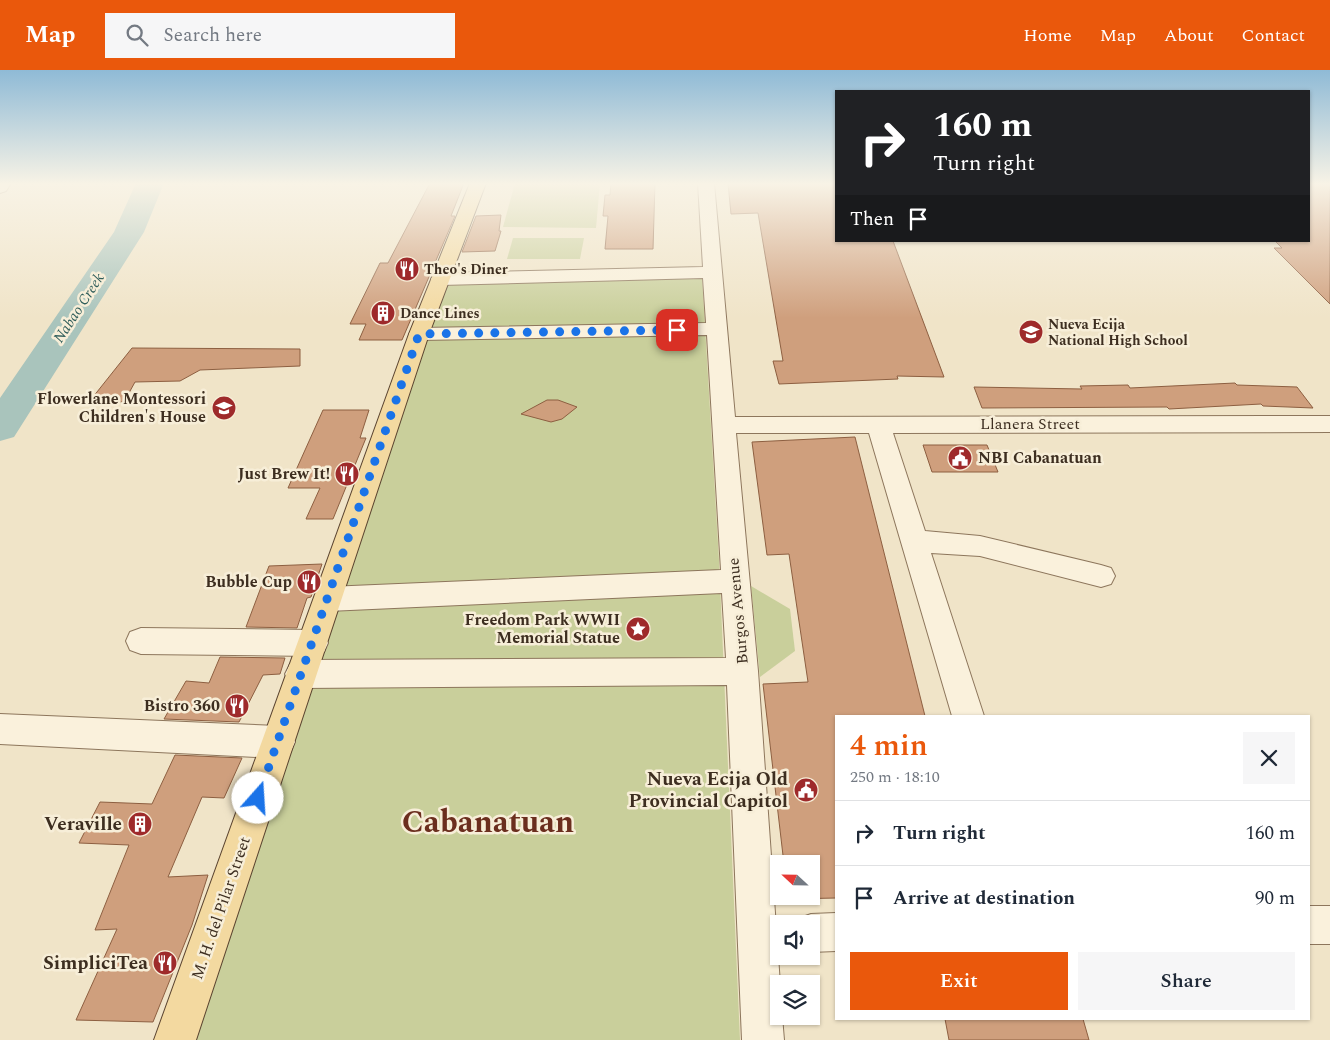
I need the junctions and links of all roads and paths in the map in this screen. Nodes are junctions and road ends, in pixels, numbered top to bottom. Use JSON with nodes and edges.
{"nodes":[{"id":1,"x":459,"y":228,"type":"edge"},
{"id":2,"x":709,"y":228,"type":"edge"},
{"id":3,"x":712,"y":272,"type":"junction"},
{"id":4,"x":441,"y":279,"type":"junction"},
{"id":5,"x":717,"y":330,"type":"junction"},
{"id":6,"x":419,"y":334,"type":"junction"},
{"id":7,"x":878,"y":424,"type":"junction"},
{"id":8,"x":1330,"y":424,"type":"edge"},
{"id":9,"x":730,"y":425,"type":"dead end"},
{"id":10,"x":914,"y":541,"type":"junction"},
{"id":11,"x":1101,"y":576,"type":"dead end"},
{"id":12,"x":735,"y":581,"type":"junction"},
{"id":13,"x":328,"y":599,"type":"junction"},
{"id":14,"x":141,"y":642,"type":"dead end"},
{"id":15,"x":313,"y":643,"type":"junction"},
{"id":16,"x":742,"y":671,"type":"junction"},
{"id":17,"x":301,"y":674,"type":"junction"},
{"id":18,"x":968,"y":715,"type":"edge"},
{"id":19,"x":0,"y":729,"type":"edge"},
{"id":20,"x":278,"y":742,"type":"junction"},
{"id":21,"x":1310,"y":925,"type":"edge"},
{"id":22,"x":1330,"y":925,"type":"edge"},
{"id":23,"x":835,"y":932,"type":"edge"},
{"id":24,"x":820,"y":933,"type":"edge"},
{"id":25,"x":768,"y":935,"type":"edge"},
{"id":26,"x":175,"y":1040,"type":"edge"},
{"id":27,"x":763,"y":1040,"type":"edge"}],
"edges":[{"from":1,"to":4,"type":"main road","name":"M. H. del Pilar Street"},
{"from":2,"to":3,"type":"street","name":"Burgos Avenue"},
{"from":3,"to":4,"type":"street"},
{"from":3,"to":5,"type":"street","name":"Burgos Avenue"},
{"from":4,"to":6,"type":"main road","name":"M. H. del Pilar Street"},
{"from":5,"to":6,"type":"street"},
{"from":5,"to":12,"type":"street","name":"Burgos Avenue"},
{"from":6,"to":13,"type":"main road","name":"M. H. del Pilar Street"},
{"from":7,"to":8,"type":"street","name":"Llanera Street"},
{"from":7,"to":9,"type":"street","name":"Llanera Street"},
{"from":7,"to":10,"type":"street"},
{"from":10,"to":11,"type":"street"},
{"from":10,"to":18,"type":"street"},
{"from":12,"to":13,"type":"street"},
{"from":12,"to":16,"type":"street","name":"Burgos Avenue"},
{"from":13,"to":15,"type":"main road","name":"M. H. del Pilar Street"},
{"from":14,"to":15,"type":"street"},
{"from":15,"to":17,"type":"main road","name":"M. H. del Pilar Street"},
{"from":16,"to":17,"type":"street"},
{"from":16,"to":25,"type":"street","name":"Burgos Avenue"},
{"from":17,"to":20,"type":"main road","name":"M. H. del Pilar Street"},
{"from":19,"to":20,"type":"street"},
{"from":20,"to":26,"type":"main road","name":"M. H. del Pilar Street"},
{"from":21,"to":22,"type":"street"},
{"from":23,"to":24,"type":"street"},
{"from":25,"to":27,"type":"street","name":"Burgos Avenue"}]}
